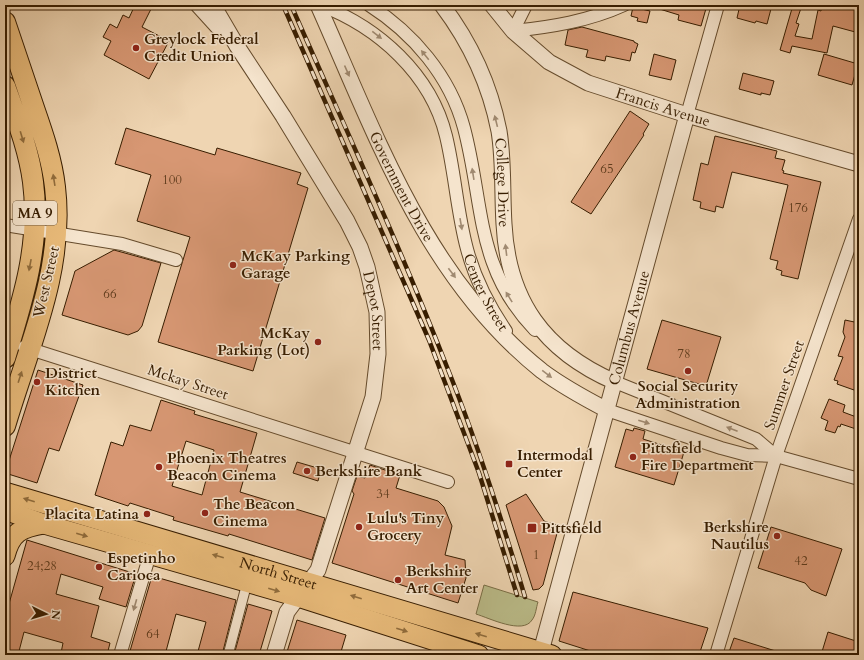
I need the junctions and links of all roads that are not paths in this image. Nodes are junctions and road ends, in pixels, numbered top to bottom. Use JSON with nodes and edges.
{"nodes":[{"id":1,"x":198,"y":5,"type":"edge"},
{"id":2,"x":213,"y":5,"type":"edge"},
{"id":3,"x":319,"y":5,"type":"edge"},
{"id":4,"x":369,"y":5,"type":"edge"},
{"id":5,"x":442,"y":5,"type":"edge"},
{"id":6,"x":492,"y":5,"type":"edge"},
{"id":7,"x":526,"y":5,"type":"edge"},
{"id":8,"x":624,"y":5,"type":"edge"},
{"id":9,"x":718,"y":5,"type":"edge"},
{"id":10,"x":5,"y":22,"type":"edge"},
{"id":11,"x":513,"y":31,"type":"junction"},
{"id":12,"x":237,"y":46,"type":"junction"},
{"id":13,"x":5,"y":86,"type":"edge"},
{"id":14,"x":687,"y":115,"type":"junction"},
{"id":15,"x":859,"y":164,"type":"edge"},
{"id":16,"x":859,"y":219,"type":"edge"},
{"id":17,"x":5,"y":225,"type":"edge"},
{"id":18,"x":35,"y":230,"type":"junction"},
{"id":19,"x":57,"y":233,"type":"junction"},
{"id":20,"x":176,"y":260,"type":"dead end"},
{"id":21,"x":29,"y":349,"type":"junction"},
{"id":22,"x":518,"y":349,"type":"junction"},
{"id":23,"x":8,"y":350,"type":"edge"},
{"id":24,"x":565,"y":355,"type":"junction"},
{"id":25,"x":615,"y":382,"type":"junction"},
{"id":26,"x":607,"y":410,"type":"junction"},
{"id":27,"x":5,"y":426,"type":"edge"},
{"id":28,"x":356,"y":453,"type":"junction"},
{"id":29,"x":776,"y":456,"type":"junction"},
{"id":30,"x":859,"y":479,"type":"edge"},
{"id":31,"x":448,"y":482,"type":"dead end"},
{"id":32,"x":5,"y":492,"type":"edge"},
{"id":33,"x":5,"y":510,"type":"edge"},
{"id":34,"x":44,"y":524,"type":"junction"},
{"id":35,"x":150,"y":554,"type":"junction"},
{"id":36,"x":5,"y":556,"type":"edge"},
{"id":37,"x":247,"y":583,"type":"junction"},
{"id":38,"x":303,"y":590,"type":"junction"},
{"id":39,"x":544,"y":654,"type":"edge"},
{"id":40,"x":120,"y":655,"type":"edge"},
{"id":41,"x":228,"y":655,"type":"edge"},
{"id":42,"x":274,"y":655,"type":"edge"},
{"id":43,"x":479,"y":655,"type":"edge"},
{"id":44,"x":716,"y":655,"type":"edge"}],
"edges":[{"from":1,"to":12,"type":"street","name":"Depot Street"},
{"from":2,"to":12,"type":"street","name":"Depot Street"},
{"from":3,"to":22,"type":"street","name":"Government Drive","one_way":true},
{"from":3,"to":22,"type":"street","name":"Center Street","one_way":true},
{"from":24,"to":4,"type":"street","name":"Center Street","one_way":true},
{"from":24,"to":5,"type":"street","name":"College Drive","one_way":true},
{"from":6,"to":11,"type":"street","name":"Francis Avenue"},
{"from":7,"to":11,"type":"street"},
{"from":8,"to":11,"type":"street"},
{"from":9,"to":14,"type":"street","name":"Columbus Avenue"},
{"from":19,"to":10,"type":"highway","name":"West Street","number":"MA 9","one_way":true},
{"from":11,"to":14,"type":"street","name":"Francis Avenue"},
{"from":12,"to":28,"type":"street","name":"Depot Street"},
{"from":13,"to":18,"type":"highway","name":"West Street","number":"MA 9","one_way":true},
{"from":14,"to":15,"type":"street","name":"Francis Avenue"},
{"from":14,"to":25,"type":"street","name":"Columbus Avenue"},
{"from":16,"to":29,"type":"street","name":"Summer Street"},
{"from":17,"to":18,"type":"street"},
{"from":18,"to":19,"type":"street"},
{"from":18,"to":23,"type":"highway","name":"West Street","number":"MA 9","one_way":true},
{"from":19,"to":20,"type":"street"},
{"from":19,"to":21,"type":"highway","name":"West Street","number":"MA 9"},
{"from":21,"to":23,"type":"street","name":"Mckay Street"},
{"from":27,"to":21,"type":"highway","name":"West Street","number":"MA 9","one_way":true},
{"from":21,"to":28,"type":"street","name":"Mckay Street"},
{"from":22,"to":26,"type":"street","name":"Center Street","one_way":true},
{"from":24,"to":25,"type":"street","name":"Center Street"},
{"from":25,"to":26,"type":"street","name":"Columbus Avenue"},
{"from":29,"to":25,"type":"street","name":"Center Street","one_way":true},
{"from":26,"to":29,"type":"street","name":"Center Street","one_way":true},
{"from":26,"to":39,"type":"street","name":"Columbus Avenue"},
{"from":28,"to":31,"type":"street","name":"Mckay Street"},
{"from":28,"to":38,"type":"street","name":"Depot Street"},
{"from":29,"to":30,"type":"street","name":"Center Street"},
{"from":29,"to":44,"type":"street","name":"Summer Street"},
{"from":38,"to":32,"type":"main road","name":"North Street","one_way":true},
{"from":33,"to":34,"type":"main road","name":"North Street"},
{"from":34,"to":35,"type":"main road","name":"North Street","one_way":true},
{"from":34,"to":36,"type":"main road"},
{"from":35,"to":37,"type":"main road","name":"North Street"},
{"from":35,"to":40,"type":"street","one_way":true},
{"from":37,"to":38,"type":"main road","name":"North Street","one_way":true},
{"from":37,"to":41,"type":"street"},
{"from":39,"to":38,"type":"main road","name":"North Street","one_way":true},
{"from":38,"to":42,"type":"street","name":"Depot Street"},
{"from":38,"to":43,"type":"main road","name":"North Street","one_way":true}]}
